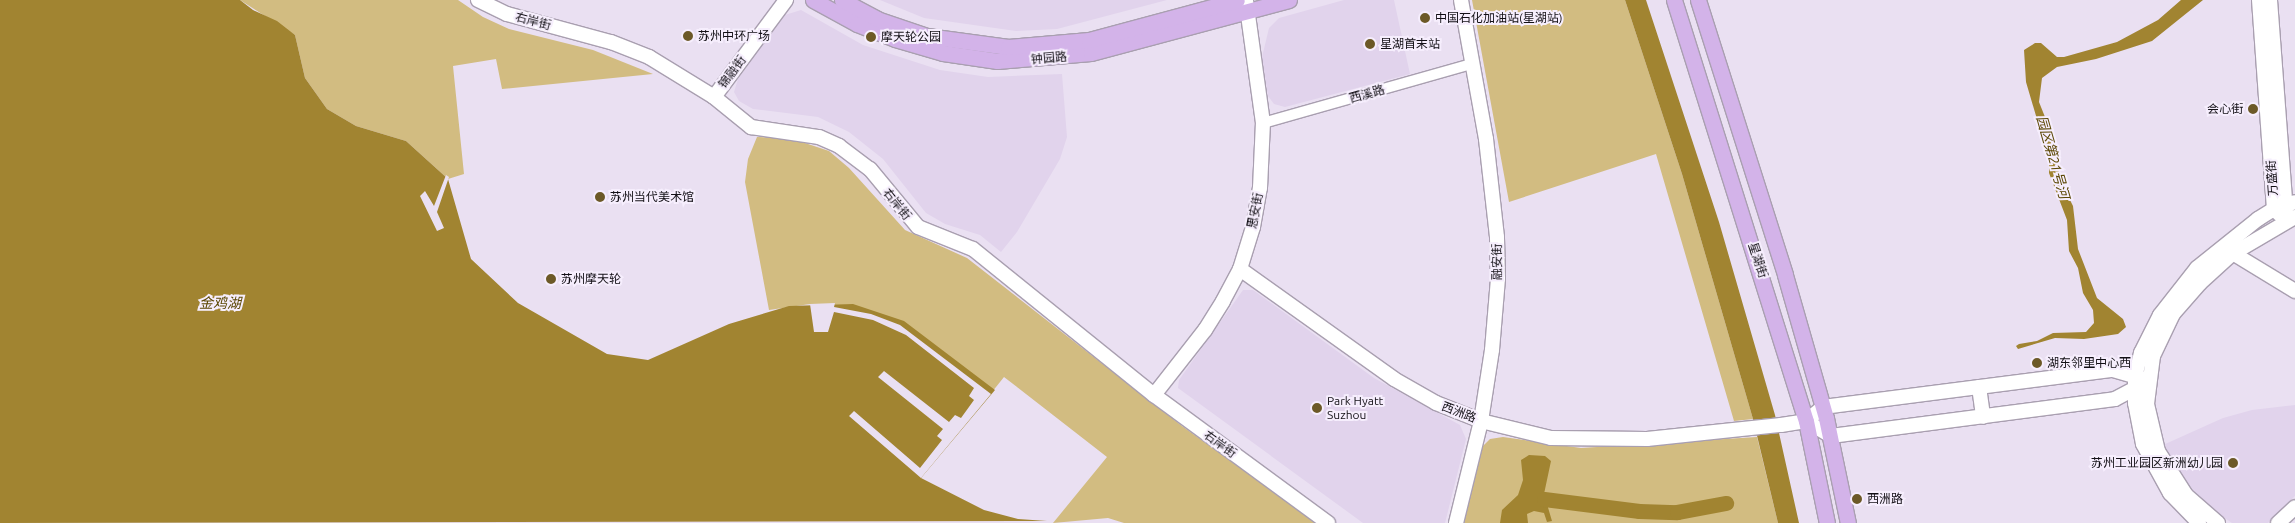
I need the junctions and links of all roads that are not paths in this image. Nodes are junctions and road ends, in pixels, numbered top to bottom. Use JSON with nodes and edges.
{"nodes":[{"id":1,"x":478,"y":0,"type":"edge"},
{"id":2,"x":786,"y":0,"type":"edge"},
{"id":3,"x":812,"y":0,"type":"edge"},
{"id":4,"x":842,"y":0,"type":"edge"},
{"id":5,"x":1237,"y":0,"type":"edge"},
{"id":6,"x":1289,"y":0,"type":"edge"},
{"id":7,"x":1461,"y":0,"type":"edge"},
{"id":8,"x":1674,"y":0,"type":"edge"},
{"id":9,"x":1698,"y":0,"type":"edge"},
{"id":10,"x":2259,"y":0,"type":"edge"},
{"id":11,"x":2270,"y":0,"type":"edge"},
{"id":12,"x":1247,"y":6,"type":"edge"},
{"id":13,"x":1472,"y":64,"type":"junction"},
{"id":14,"x":714,"y":97,"type":"junction"},
{"id":15,"x":1263,"y":123,"type":"junction"},
{"id":16,"x":2285,"y":205,"type":"edge"},
{"id":17,"x":2290,"y":219,"type":"edge"},
{"id":18,"x":2227,"y":250,"type":"junction"},
{"id":19,"x":1240,"y":269,"type":"junction"},
{"id":20,"x":2295,"y":292,"type":"edge"},
{"id":21,"x":2139,"y":382,"type":"junction"},
{"id":22,"x":1979,"y":387,"type":"junction"},
{"id":23,"x":1154,"y":395,"type":"junction"},
{"id":24,"x":1823,"y":407,"type":"junction"},
{"id":25,"x":1983,"y":417,"type":"junction"},
{"id":26,"x":1481,"y":421,"type":"junction"},
{"id":27,"x":1806,"y":421,"type":"junction"},
{"id":28,"x":1831,"y":436,"type":"junction"},
{"id":29,"x":2295,"y":507,"type":"edge"},
{"id":30,"x":1328,"y":523,"type":"edge"},
{"id":31,"x":1456,"y":523,"type":"edge"},
{"id":32,"x":1827,"y":523,"type":"edge"},
{"id":33,"x":1848,"y":523,"type":"edge"},
{"id":34,"x":2199,"y":523,"type":"edge"},
{"id":35,"x":2218,"y":523,"type":"edge"},
{"id":36,"x":2278,"y":523,"type":"edge"}],
"edges":[{"from":1,"to":14,"type":"street","name":"右岸街"},
{"from":2,"to":14,"type":"street","name":"锦融街"},
{"from":3,"to":12,"type":"main road","name":"钟园路"},
{"from":4,"to":5,"type":"main road","name":"钟园路"},
{"from":6,"to":12,"type":"main road","name":"钟园路"},
{"from":7,"to":13,"type":"street","name":"融安街"},
{"from":8,"to":27,"type":"main road","name":"星湖街"},
{"from":9,"to":24,"type":"main road","name":"星湖街"},
{"from":10,"to":16,"type":"street","name":"万盛街"},
{"from":11,"to":16,"type":"street","name":"万盛街"},
{"from":12,"to":15,"type":"street","name":"思安街"},
{"from":13,"to":15,"type":"street","name":"西溪路"},
{"from":13,"to":26,"type":"street","name":"融安街"},
{"from":14,"to":23,"type":"street","name":"右岸街"},
{"from":15,"to":19,"type":"street","name":"思安街"},
{"from":16,"to":17,"type":"street","name":"万盛街"},
{"from":16,"to":18,"type":"street"},
{"from":17,"to":18,"type":"street"},
{"from":18,"to":20,"type":"street"},
{"from":18,"to":21,"type":"street"},
{"from":19,"to":23,"type":"street","name":"思安街"},
{"from":19,"to":26,"type":"street","name":"西洲路"},
{"from":21,"to":22,"type":"street"},
{"from":21,"to":25,"type":"street"},
{"from":21,"to":34,"type":"street"},
{"from":21,"to":35,"type":"street"},
{"from":22,"to":24,"type":"street"},
{"from":22,"to":25,"type":"street"},
{"from":23,"to":30,"type":"street","name":"右岸街"},
{"from":24,"to":27,"type":"street"},
{"from":24,"to":28,"type":"main road","name":"星湖街"},
{"from":25,"to":28,"type":"street"},
{"from":26,"to":27,"type":"street","name":"西洲路"},
{"from":26,"to":31,"type":"street","name":"融安街"},
{"from":27,"to":28,"type":"street"},
{"from":27,"to":32,"type":"main road","name":"星湖街"},
{"from":28,"to":33,"type":"main road","name":"星湖街"},
{"from":29,"to":36,"type":"street"}]}
